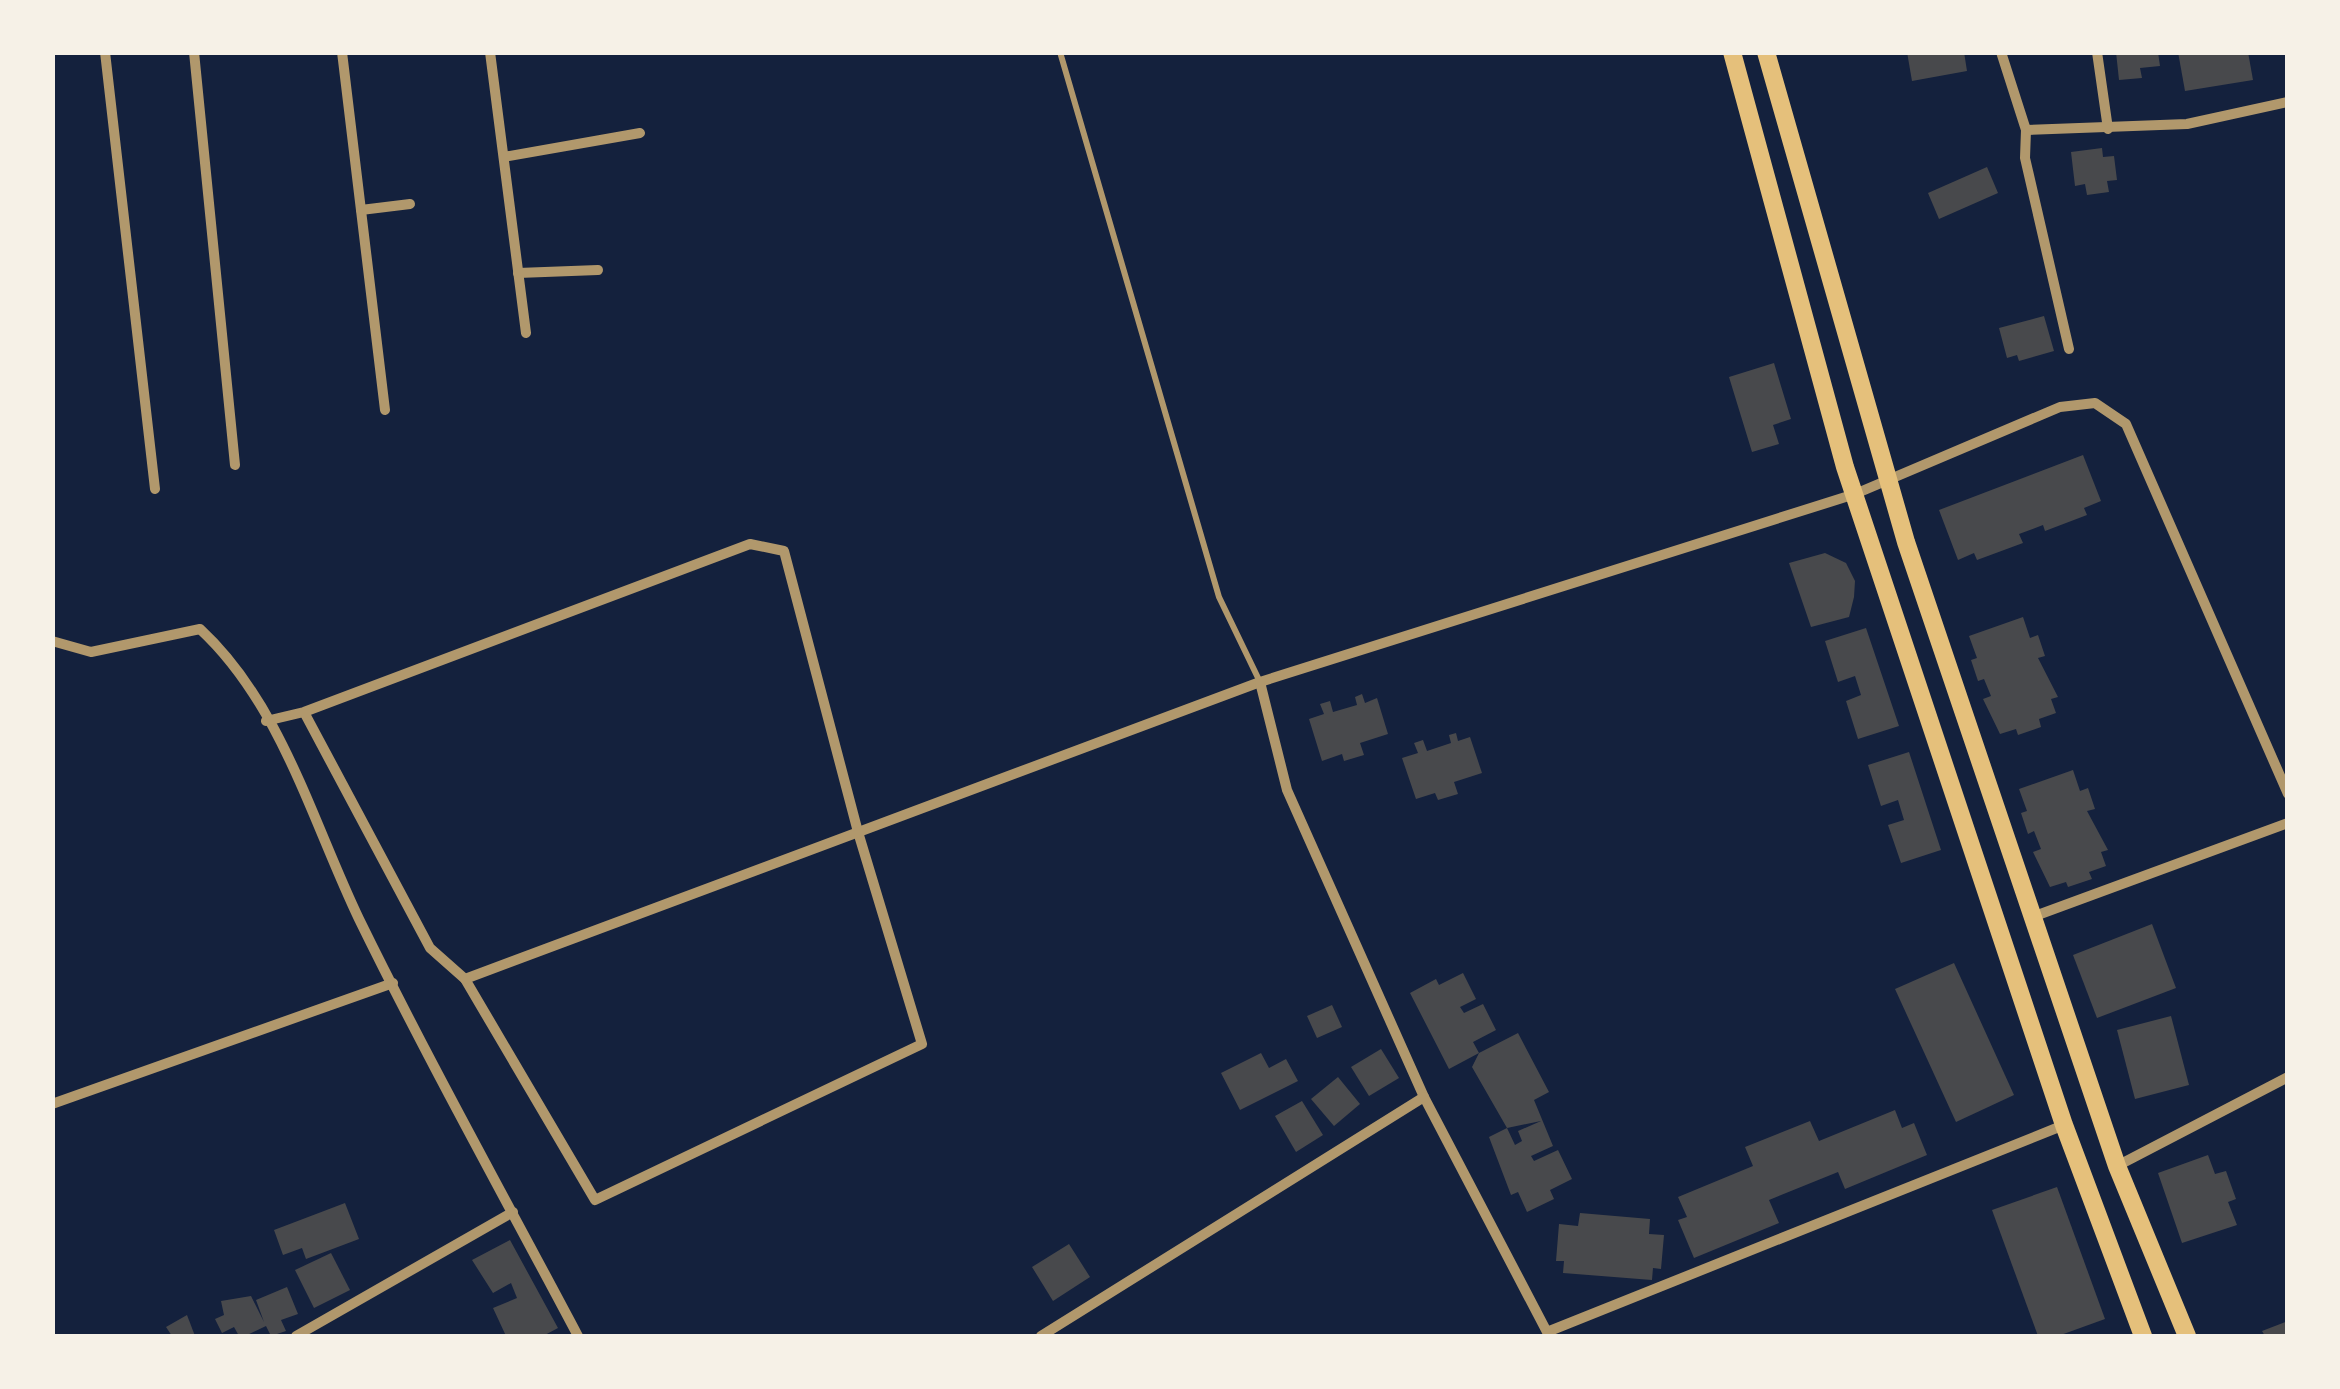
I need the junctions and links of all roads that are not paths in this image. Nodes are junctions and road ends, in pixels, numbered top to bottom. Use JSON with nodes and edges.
{"nodes":[{"id":1,"x":105,"y":52,"type":"edge"},
{"id":2,"x":194,"y":52,"type":"edge"},
{"id":3,"x":342,"y":52,"type":"edge"},
{"id":4,"x":490,"y":52,"type":"edge"},
{"id":5,"x":1060,"y":52,"type":"edge"},
{"id":6,"x":1732,"y":52,"type":"edge"},
{"id":7,"x":1766,"y":52,"type":"edge"},
{"id":8,"x":2001,"y":52,"type":"edge"},
{"id":9,"x":2097,"y":52,"type":"edge"},
{"id":10,"x":2288,"y":102,"type":"edge"},
{"id":11,"x":2026,"y":130,"type":"junction"},
{"id":12,"x":2108,"y":130,"type":"junction"},
{"id":13,"x":640,"y":132,"type":"dead end"},
{"id":14,"x":504,"y":157,"type":"junction"},
{"id":15,"x":410,"y":204,"type":"dead end"},
{"id":16,"x":361,"y":210,"type":"junction"},
{"id":17,"x":598,"y":270,"type":"dead end"},
{"id":18,"x":518,"y":273,"type":"junction"},
{"id":19,"x":526,"y":333,"type":"dead end"},
{"id":20,"x":2069,"y":350,"type":"dead end"},
{"id":21,"x":385,"y":410,"type":"dead end"},
{"id":22,"x":235,"y":465,"type":"dead end"},
{"id":23,"x":1890,"y":482,"type":"junction"},
{"id":24,"x":155,"y":489,"type":"dead end"},
{"id":25,"x":1854,"y":494,"type":"junction"},
{"id":26,"x":52,"y":641,"type":"edge"},
{"id":27,"x":1260,"y":682,"type":"junction"},
{"id":28,"x":304,"y":712,"type":"junction"},
{"id":29,"x":266,"y":720,"type":"junction"},
{"id":30,"x":2288,"y":794,"type":"edge"},
{"id":31,"x":2288,"y":823,"type":"edge"},
{"id":32,"x":858,"y":832,"type":"junction"},
{"id":33,"x":2035,"y":916,"type":"junction"},
{"id":34,"x":465,"y":979,"type":"junction"},
{"id":35,"x":393,"y":983,"type":"junction"},
{"id":36,"x":2288,"y":1077,"type":"edge"},
{"id":37,"x":1424,"y":1097,"type":"junction"},
{"id":38,"x":52,"y":1104,"type":"edge"},
{"id":39,"x":2064,"y":1125,"type":"junction"},
{"id":40,"x":2118,"y":1166,"type":"junction"},
{"id":41,"x":513,"y":1212,"type":"junction"},
{"id":42,"x":296,"y":1336,"type":"edge"},
{"id":43,"x":578,"y":1336,"type":"edge"},
{"id":44,"x":1041,"y":1336,"type":"edge"},
{"id":45,"x":2143,"y":1336,"type":"edge"},
{"id":46,"x":2186,"y":1336,"type":"edge"}],
"edges":[{"from":1,"to":24,"type":"street"},
{"from":2,"to":22,"type":"street"},
{"from":3,"to":16,"type":"street"},
{"from":4,"to":14,"type":"street"},
{"from":5,"to":27,"type":"lane"},
{"from":6,"to":25,"type":"main road"},
{"from":7,"to":23,"type":"main road"},
{"from":8,"to":11,"type":"street"},
{"from":9,"to":12,"type":"street"},
{"from":10,"to":12,"type":"street"},
{"from":11,"to":12,"type":"street"},
{"from":11,"to":20,"type":"street"},
{"from":13,"to":14,"type":"street"},
{"from":14,"to":18,"type":"street"},
{"from":15,"to":16,"type":"street"},
{"from":16,"to":21,"type":"street"},
{"from":17,"to":18,"type":"street"},
{"from":18,"to":19,"type":"street"},
{"from":23,"to":25,"type":"street"},
{"from":23,"to":30,"type":"street"},
{"from":23,"to":33,"type":"main road"},
{"from":25,"to":27,"type":"street"},
{"from":25,"to":39,"type":"main road"},
{"from":26,"to":29,"type":"street"},
{"from":27,"to":32,"type":"street"},
{"from":27,"to":37,"type":"street"},
{"from":28,"to":29,"type":"street"},
{"from":28,"to":32,"type":"street"},
{"from":28,"to":34,"type":"street"},
{"from":29,"to":35,"type":"street"},
{"from":31,"to":33,"type":"street"},
{"from":32,"to":34,"type":"street"},
{"from":32,"to":34,"type":"street"},
{"from":33,"to":40,"type":"main road"},
{"from":35,"to":38,"type":"street"},
{"from":35,"to":41,"type":"street"},
{"from":36,"to":40,"type":"street"},
{"from":37,"to":39,"type":"street"},
{"from":37,"to":44,"type":"street"},
{"from":39,"to":45,"type":"main road"},
{"from":40,"to":46,"type":"main road"},
{"from":41,"to":42,"type":"street"},
{"from":41,"to":43,"type":"street"}]}
